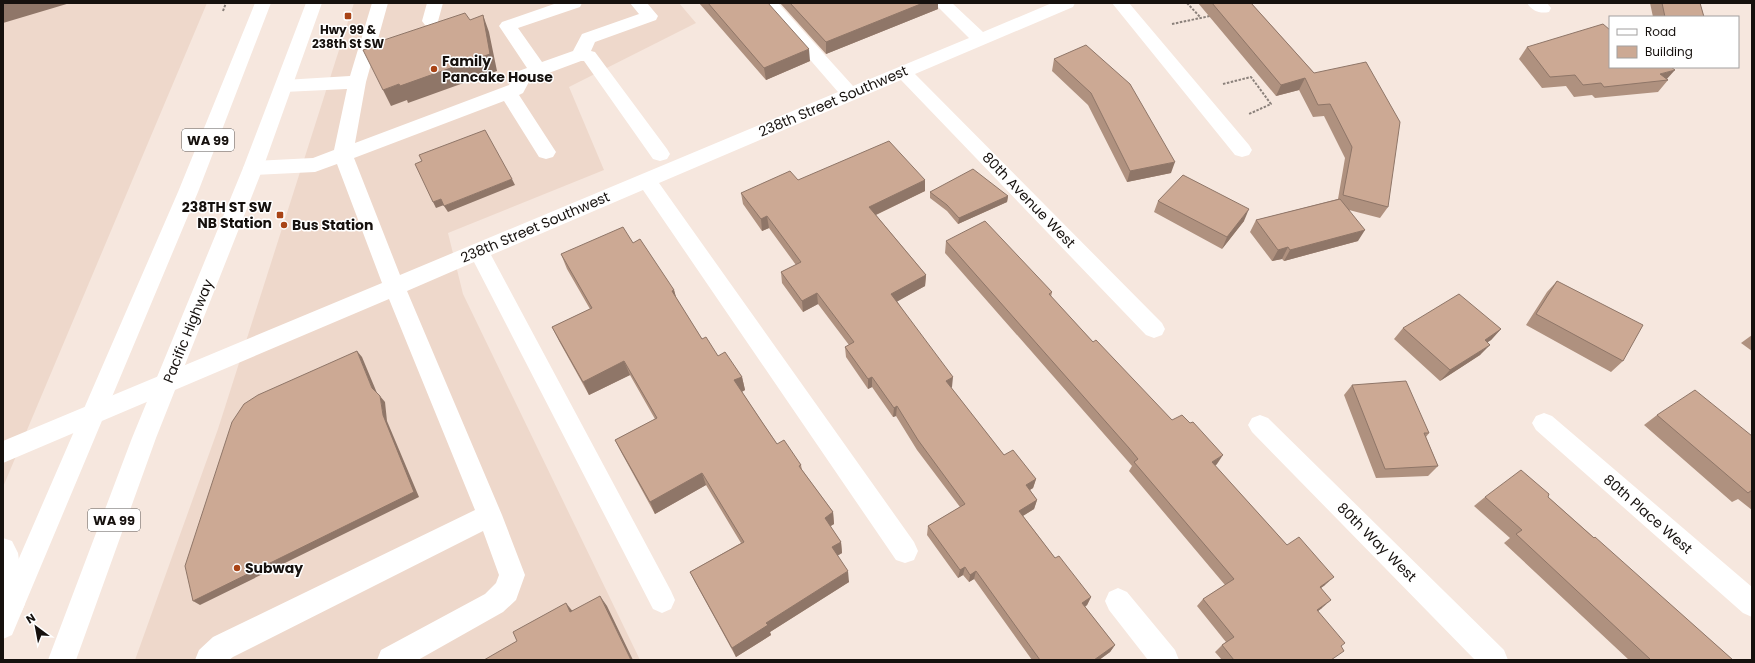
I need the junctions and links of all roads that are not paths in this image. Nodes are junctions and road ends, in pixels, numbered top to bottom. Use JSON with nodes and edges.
{"nodes":[{"id":1,"x":263,"y":3,"type":"edge"},
{"id":2,"x":314,"y":3,"type":"edge"},
{"id":3,"x":380,"y":3,"type":"edge"},
{"id":4,"x":435,"y":3,"type":"edge"},
{"id":5,"x":574,"y":3,"type":"edge"},
{"id":6,"x":638,"y":3,"type":"edge"},
{"id":7,"x":769,"y":3,"type":"edge"},
{"id":8,"x":942,"y":3,"type":"edge"},
{"id":9,"x":1067,"y":3,"type":"edge"},
{"id":10,"x":1120,"y":3,"type":"edge"},
{"id":11,"x":431,"y":21,"type":"dead end"},
{"id":12,"x":981,"y":39,"type":"junction"},
{"id":13,"x":580,"y":55,"type":"junction"},
{"id":14,"x":538,"y":70,"type":"junction"},
{"id":15,"x":903,"y":72,"type":"junction"},
{"id":16,"x":357,"y":82,"type":"junction"},
{"id":17,"x":284,"y":86,"type":"junction"},
{"id":18,"x":508,"y":92,"type":"junction"},
{"id":19,"x":850,"y":94,"type":"junction"},
{"id":20,"x":1242,"y":150,"type":"dead end"},
{"id":21,"x":546,"y":152,"type":"dead end"},
{"id":22,"x":343,"y":154,"type":"junction"},
{"id":23,"x":660,"y":154,"type":"dead end"},
{"id":24,"x":253,"y":168,"type":"junction"},
{"id":25,"x":646,"y":180,"type":"junction"},
{"id":26,"x":478,"y":251,"type":"junction"},
{"id":27,"x":394,"y":286,"type":"junction"},
{"id":28,"x":1154,"y":329,"type":"dead end"},
{"id":29,"x":168,"y":381,"type":"junction"},
{"id":30,"x":94,"y":412,"type":"junction"},
{"id":31,"x":1544,"y":423,"type":"dead end"},
{"id":32,"x":1260,"y":425,"type":"dead end"},
{"id":33,"x":3,"y":452,"type":"edge"},
{"id":34,"x":490,"y":514,"type":"junction"},
{"id":35,"x":3,"y":550,"type":"edge"},
{"id":36,"x":905,"y":551,"type":"dead end"},
{"id":37,"x":662,"y":600,"type":"dead end"},
{"id":38,"x":1118,"y":601,"type":"dead end"},
{"id":39,"x":1752,"y":604,"type":"edge"},
{"id":40,"x":8,"y":615,"type":"edge"},
{"id":41,"x":62,"y":660,"type":"edge"},
{"id":42,"x":209,"y":660,"type":"edge"},
{"id":43,"x":391,"y":660,"type":"edge"},
{"id":44,"x":1165,"y":660,"type":"edge"},
{"id":45,"x":1494,"y":660,"type":"edge"}],
"edges":[{"from":1,"to":30,"type":"main road","number":"WA 99"},
{"from":2,"to":17,"type":"main road","name":"Pacific Highway","number":"WA 99"},
{"from":3,"to":16,"type":"main road"},
{"from":4,"to":11,"type":"main road"},
{"from":5,"to":14,"type":"main road"},
{"from":6,"to":13,"type":"main road"},
{"from":7,"to":19,"type":"main road"},
{"from":8,"to":12,"type":"main road"},
{"from":9,"to":12,"type":"main road","name":"238th Street Southwest"},
{"from":10,"to":20,"type":"main road"},
{"from":12,"to":15,"type":"main road","name":"238th Street Southwest"},
{"from":13,"to":14,"type":"main road"},
{"from":13,"to":23,"type":"main road"},
{"from":14,"to":18,"type":"main road"},
{"from":15,"to":19,"type":"main road","name":"238th Street Southwest"},
{"from":15,"to":28,"type":"main road","name":"80th Avenue West"},
{"from":16,"to":17,"type":"main road"},
{"from":16,"to":22,"type":"main road"},
{"from":17,"to":24,"type":"main road","name":"Pacific Highway","number":"WA 99"},
{"from":18,"to":21,"type":"main road"},
{"from":18,"to":22,"type":"main road"},
{"from":19,"to":25,"type":"main road","name":"238th Street Southwest"},
{"from":22,"to":24,"type":"main road"},
{"from":22,"to":27,"type":"main road"},
{"from":24,"to":29,"type":"main road","name":"Pacific Highway","number":"WA 99"},
{"from":25,"to":26,"type":"main road","name":"238th Street Southwest"},
{"from":25,"to":36,"type":"main road"},
{"from":26,"to":27,"type":"main road","name":"238th Street Southwest"},
{"from":26,"to":37,"type":"main road"},
{"from":27,"to":29,"type":"main road","name":"238th Street Southwest"},
{"from":27,"to":34,"type":"main road"},
{"from":29,"to":30,"type":"main road","name":"238th Street Southwest"},
{"from":29,"to":41,"type":"main road","name":"Pacific Highway","number":"WA 99"},
{"from":30,"to":33,"type":"main road","name":"238th Street Southwest"},
{"from":30,"to":40,"type":"main road","number":"WA 99"},
{"from":31,"to":39,"type":"main road","name":"80th Place West"},
{"from":32,"to":45,"type":"main road","name":"80th Way West"},
{"from":34,"to":42,"type":"main road"},
{"from":34,"to":43,"type":"main road"},
{"from":35,"to":40,"type":"main road"},
{"from":38,"to":44,"type":"main road"}]}
